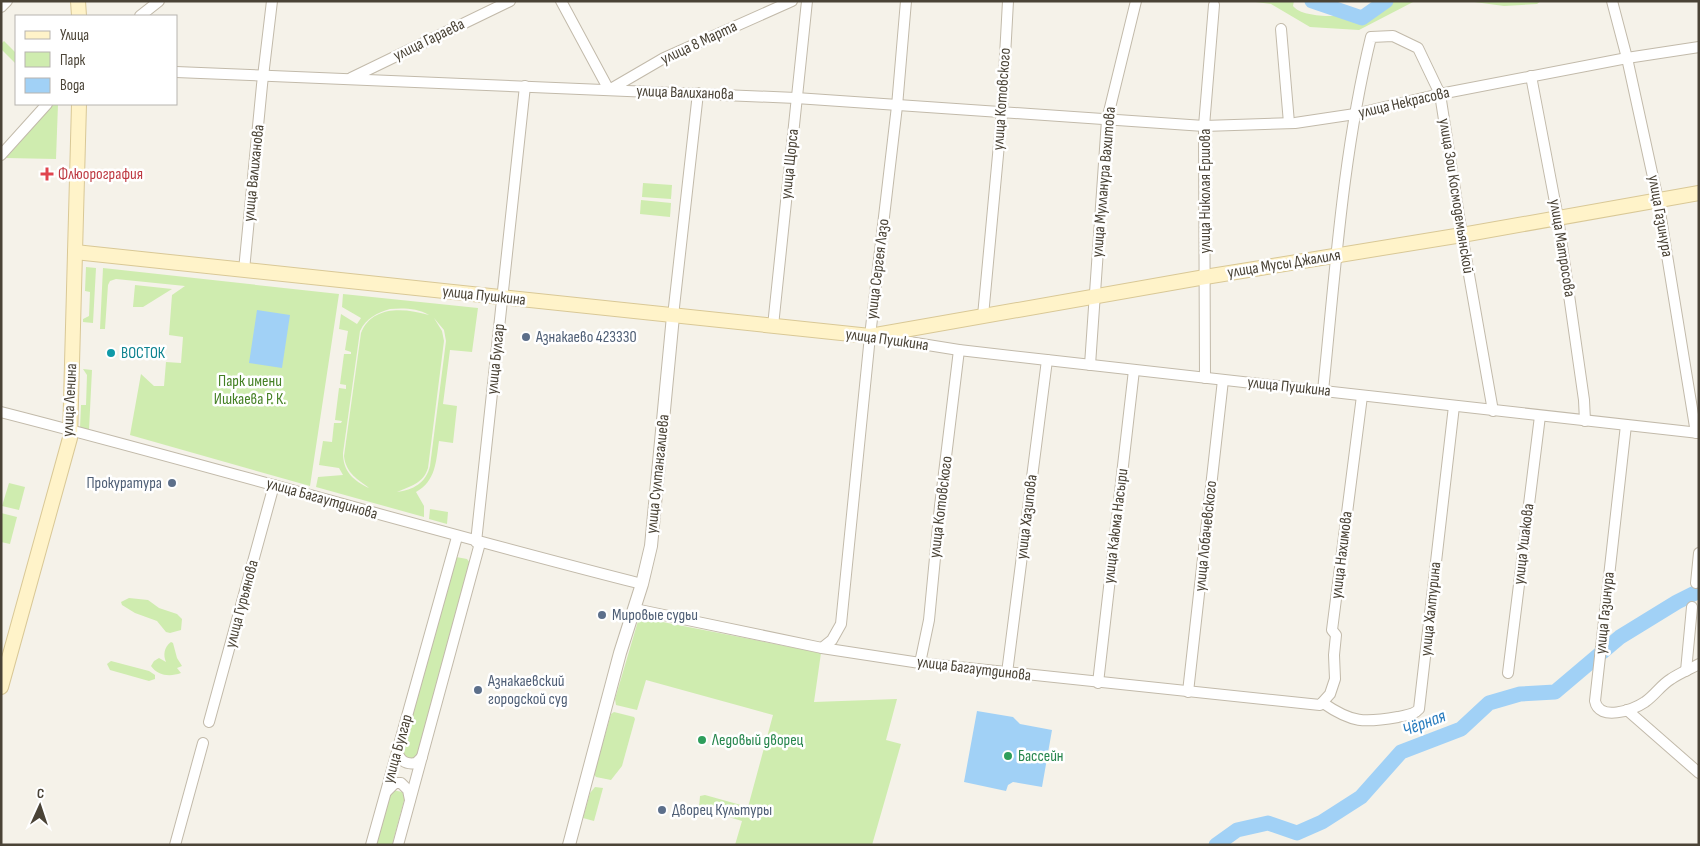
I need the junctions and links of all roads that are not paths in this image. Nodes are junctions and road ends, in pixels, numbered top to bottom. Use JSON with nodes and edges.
{"nodes":[{"id":1,"x":7,"y":1,"type":"edge"},
{"id":2,"x":159,"y":1,"type":"edge"},
{"id":3,"x":272,"y":1,"type":"edge"},
{"id":4,"x":510,"y":1,"type":"edge"},
{"id":5,"x":561,"y":1,"type":"edge"},
{"id":6,"x":792,"y":1,"type":"edge"},
{"id":7,"x":807,"y":1,"type":"edge"},
{"id":8,"x":906,"y":1,"type":"edge"},
{"id":9,"x":1008,"y":1,"type":"edge"},
{"id":10,"x":1136,"y":1,"type":"edge"},
{"id":11,"x":1612,"y":1,"type":"edge"},
{"id":12,"x":1214,"y":5,"type":"dead end"},
{"id":13,"x":1,"y":7,"type":"edge"},
{"id":14,"x":141,"y":15,"type":"edge"},
{"id":15,"x":1281,"y":29,"type":"dead end"},
{"id":16,"x":1699,"y":47,"type":"edge"},
{"id":17,"x":1627,"y":58,"type":"junction"},
{"id":18,"x":178,"y":72,"type":"edge"},
{"id":19,"x":264,"y":76,"type":"junction"},
{"id":20,"x":1531,"y":76,"type":"junction"},
{"id":21,"x":348,"y":79,"type":"junction"},
{"id":22,"x":525,"y":86,"type":"junction"},
{"id":23,"x":609,"y":90,"type":"junction"},
{"id":24,"x":698,"y":93,"type":"junction"},
{"id":25,"x":1440,"y":94,"type":"junction"},
{"id":26,"x":796,"y":98,"type":"junction"},
{"id":27,"x":46,"y":105,"type":"edge"},
{"id":28,"x":79,"y":105,"type":"edge"},
{"id":29,"x":897,"y":106,"type":"junction"},
{"id":30,"x":1002,"y":112,"type":"junction"},
{"id":31,"x":1355,"y":114,"type":"junction"},
{"id":32,"x":1107,"y":120,"type":"junction"},
{"id":33,"x":1289,"y":123,"type":"junction"},
{"id":34,"x":1204,"y":126,"type":"junction"},
{"id":35,"x":1,"y":155,"type":"edge"},
{"id":36,"x":1699,"y":192,"type":"edge"},
{"id":37,"x":1658,"y":200,"type":"junction"},
{"id":38,"x":1558,"y":218,"type":"junction"},
{"id":39,"x":1462,"y":235,"type":"junction"},
{"id":40,"x":75,"y":252,"type":"junction"},
{"id":41,"x":1336,"y":256,"type":"junction"},
{"id":42,"x":244,"y":270,"type":"junction"},
{"id":43,"x":1205,"y":276,"type":"junction"},
{"id":44,"x":1094,"y":296,"type":"junction"},
{"id":45,"x":502,"y":298,"type":"junction"},
{"id":46,"x":673,"y":316,"type":"junction"},
{"id":47,"x":983,"y":316,"type":"junction"},
{"id":48,"x":773,"y":326,"type":"junction"},
{"id":49,"x":870,"y":336,"type":"junction"},
{"id":50,"x":959,"y":350,"type":"junction"},
{"id":51,"x":1047,"y":360,"type":"junction"},
{"id":52,"x":1090,"y":365,"type":"junction"},
{"id":53,"x":1134,"y":370,"type":"junction"},
{"id":54,"x":1205,"y":378,"type":"junction"},
{"id":55,"x":1223,"y":380,"type":"junction"},
{"id":56,"x":1323,"y":391,"type":"junction"},
{"id":57,"x":1362,"y":396,"type":"junction"},
{"id":58,"x":1454,"y":406,"type":"junction"},
{"id":59,"x":1493,"y":411,"type":"junction"},
{"id":60,"x":1,"y":412,"type":"edge"},
{"id":61,"x":1540,"y":416,"type":"junction"},
{"id":62,"x":1585,"y":421,"type":"junction"},
{"id":63,"x":1626,"y":425,"type":"junction"},
{"id":64,"x":71,"y":429,"type":"junction"},
{"id":65,"x":1697,"y":433,"type":"edge"},
{"id":66,"x":274,"y":485,"type":"junction"},
{"id":67,"x":457,"y":537,"type":"junction"},
{"id":68,"x":478,"y":542,"type":"junction"},
{"id":69,"x":1699,"y":553,"type":"edge"},
{"id":70,"x":1696,"y":583,"type":"dead end"},
{"id":71,"x":642,"y":584,"type":"junction"},
{"id":72,"x":1692,"y":608,"type":"dead end"},
{"id":73,"x":635,"y":609,"type":"junction"},
{"id":74,"x":822,"y":648,"type":"junction"},
{"id":75,"x":920,"y":663,"type":"junction"},
{"id":76,"x":1699,"y":664,"type":"edge"},
{"id":77,"x":1686,"y":670,"type":"junction"},
{"id":78,"x":1007,"y":673,"type":"junction"},
{"id":79,"x":1508,"y":673,"type":"dead end"},
{"id":80,"x":1098,"y":683,"type":"junction"},
{"id":81,"x":1,"y":687,"type":"edge"},
{"id":82,"x":1188,"y":692,"type":"junction"},
{"id":83,"x":1320,"y":704,"type":"junction"},
{"id":84,"x":1627,"y":710,"type":"junction"},
{"id":85,"x":209,"y":722,"type":"dead end"},
{"id":86,"x":203,"y":743,"type":"dead end"},
{"id":87,"x":397,"y":750,"type":"junction"},
{"id":88,"x":422,"y":757,"type":"junction"},
{"id":89,"x":1699,"y":773,"type":"edge"},
{"id":90,"x":385,"y":794,"type":"junction"},
{"id":91,"x":410,"y":801,"type":"junction"},
{"id":92,"x":175,"y":845,"type":"edge"},
{"id":93,"x":371,"y":845,"type":"edge"},
{"id":94,"x":398,"y":845,"type":"edge"},
{"id":95,"x":569,"y":845,"type":"edge"}],
"edges":[{"from":1,"to":13,"type":"street"},
{"from":2,"to":14,"type":"street"},
{"from":3,"to":19,"type":"street","name":"улица Валиханова"},
{"from":4,"to":21,"type":"street","name":"улица Гараева"},
{"from":5,"to":23,"type":"street"},
{"from":6,"to":23,"type":"street","name":"улица 8 Марта"},
{"from":7,"to":26,"type":"street","name":"улица Щорса"},
{"from":8,"to":29,"type":"street","name":"улица Сергея Лазо"},
{"from":9,"to":30,"type":"street","name":"улица Котовского"},
{"from":10,"to":32,"type":"street","name":"улица Мулланура Вахитова"},
{"from":11,"to":17,"type":"street","name":"улица Газинура"},
{"from":12,"to":34,"type":"street","name":"улица Николая Ершова"},
{"from":15,"to":33,"type":"street"},
{"from":16,"to":17,"type":"street","name":"улица Некрасова"},
{"from":17,"to":20,"type":"street","name":"улица Некрасова"},
{"from":17,"to":37,"type":"street","name":"улица Газинура"},
{"from":18,"to":19,"type":"street","name":"улица Валиханова"},
{"from":19,"to":21,"type":"street","name":"улица Валиханова"},
{"from":19,"to":42,"type":"street","name":"улица Валиханова"},
{"from":20,"to":25,"type":"street","name":"улица Некрасова"},
{"from":20,"to":38,"type":"street","name":"улица Матросова"},
{"from":21,"to":22,"type":"street","name":"улица Валиханова"},
{"from":22,"to":23,"type":"street","name":"улица Валиханова"},
{"from":22,"to":45,"type":"street","name":"улица Булгар"},
{"from":23,"to":24,"type":"street","name":"улица Валиханова"},
{"from":24,"to":26,"type":"street","name":"улица Валиханова"},
{"from":24,"to":46,"type":"street","name":"улица Султангалиева"},
{"from":25,"to":31,"type":"street","name":"улица Некрасова"},
{"from":25,"to":31,"type":"street","name":"улица Зои Космодемьянской"},
{"from":25,"to":39,"type":"street","name":"улица Зои Космодемьянской"},
{"from":26,"to":29,"type":"street","name":"улица Валиханова"},
{"from":26,"to":48,"type":"street","name":"улица Щорса"},
{"from":27,"to":35,"type":"street"},
{"from":28,"to":40,"type":"main road","name":"улица Ленина"},
{"from":29,"to":30,"type":"street","name":"улица Валиханова"},
{"from":29,"to":49,"type":"street","name":"улица Сергея Лазо"},
{"from":30,"to":32,"type":"street","name":"улица Валиханова"},
{"from":30,"to":47,"type":"street","name":"улица Котовского"},
{"from":31,"to":33,"type":"street","name":"улица Некрасова"},
{"from":31,"to":41,"type":"street"},
{"from":32,"to":34,"type":"street","name":"улица Некрасова"},
{"from":32,"to":44,"type":"street","name":"улица Мулланура Вахитова"},
{"from":33,"to":34,"type":"street","name":"улица Некрасова"},
{"from":34,"to":43,"type":"street","name":"улица Николая Ершова"},
{"from":36,"to":37,"type":"main road","name":"улица Мусы Джалиля"},
{"from":37,"to":38,"type":"main road","name":"улица Мусы Джалиля"},
{"from":37,"to":65,"type":"street","name":"улица Газинура"},
{"from":38,"to":39,"type":"main road","name":"улица Мусы Джалиля"},
{"from":38,"to":62,"type":"street","name":"улица Матросова"},
{"from":39,"to":41,"type":"main road","name":"улица Мусы Джалиля"},
{"from":39,"to":59,"type":"street","name":"улица Зои Космодемьянской"},
{"from":40,"to":42,"type":"main road","name":"улица Пушкина"},
{"from":40,"to":64,"type":"main road","name":"улица Ленина"},
{"from":41,"to":43,"type":"main road","name":"улица Мусы Джалиля"},
{"from":41,"to":56,"type":"street"},
{"from":42,"to":45,"type":"main road","name":"улица Пушкина"},
{"from":43,"to":44,"type":"main road","name":"улица Мусы Джалиля"},
{"from":43,"to":54,"type":"street","name":"улица Николая Ершова"},
{"from":44,"to":47,"type":"main road","name":"улица Мусы Джалиля"},
{"from":44,"to":52,"type":"street","name":"улица Мулланура Вахитова"},
{"from":45,"to":46,"type":"main road","name":"улица Пушкина"},
{"from":45,"to":68,"type":"street","name":"улица Булгар"},
{"from":46,"to":48,"type":"main road","name":"улица Пушкина"},
{"from":46,"to":71,"type":"street","name":"улица Султангалиева"},
{"from":47,"to":49,"type":"main road","name":"улица Мусы Джалиля"},
{"from":48,"to":49,"type":"main road","name":"улица Пушкина"},
{"from":49,"to":50,"type":"street","name":"улица Пушкина"},
{"from":49,"to":74,"type":"street","name":"улица Сергея Лазо"},
{"from":50,"to":51,"type":"street","name":"улица Пушкина"},
{"from":50,"to":75,"type":"street","name":"улица Котовского"},
{"from":51,"to":52,"type":"street","name":"улица Пушкина"},
{"from":51,"to":78,"type":"street","name":"улица Хазипова"},
{"from":52,"to":53,"type":"street","name":"улица Пушкина"},
{"from":53,"to":54,"type":"street","name":"улица Пушкина"},
{"from":53,"to":80,"type":"street","name":"улица Каюма Насыри"},
{"from":54,"to":55,"type":"street","name":"улица Пушкина"},
{"from":55,"to":56,"type":"street","name":"улица Пушкина"},
{"from":55,"to":82,"type":"street","name":"улица Лобачевского"},
{"from":56,"to":57,"type":"street","name":"улица Пушкина"},
{"from":57,"to":58,"type":"street","name":"улица Пушкина"},
{"from":57,"to":83,"type":"street","name":"улица Нахимова"},
{"from":58,"to":59,"type":"street","name":"улица Пушкина"},
{"from":58,"to":83,"type":"street","name":"улица Халтурина"},
{"from":59,"to":61,"type":"street","name":"улица Пушкина"},
{"from":60,"to":64,"type":"street","name":"улица Багаутдинова"},
{"from":61,"to":62,"type":"street","name":"улица Пушкина"},
{"from":61,"to":79,"type":"street","name":"улица Ушакова"},
{"from":62,"to":63,"type":"street","name":"улица Пушкина"},
{"from":63,"to":65,"type":"street","name":"улица Пушкина"},
{"from":63,"to":84,"type":"street","name":"улица Газинура"},
{"from":64,"to":66,"type":"street","name":"улица Багаутдинова"},
{"from":64,"to":81,"type":"main road","name":"улица Ленина"},
{"from":66,"to":67,"type":"street","name":"улица Багаутдинова"},
{"from":66,"to":85,"type":"street","name":"улица Гурьянова"},
{"from":67,"to":68,"type":"street","name":"улица Багаутдинова"},
{"from":67,"to":87,"type":"street","name":"улица Булгар"},
{"from":68,"to":71,"type":"street","name":"улица Багаутдинова"},
{"from":68,"to":88,"type":"street","name":"улица Булгар"},
{"from":69,"to":70,"type":"street"},
{"from":71,"to":73,"type":"street","name":"улица Султангалиева"},
{"from":72,"to":77,"type":"street"},
{"from":73,"to":74,"type":"street","name":"улица Багаутдинова"},
{"from":73,"to":95,"type":"street","name":"улица Султангалиева"},
{"from":74,"to":75,"type":"street","name":"улица Багаутдинова"},
{"from":75,"to":78,"type":"street","name":"улица Багаутдинова"},
{"from":76,"to":77,"type":"street"},
{"from":77,"to":84,"type":"street"},
{"from":78,"to":80,"type":"street","name":"улица Багаутдинова"},
{"from":80,"to":82,"type":"street","name":"улица Багаутдинова"},
{"from":82,"to":83,"type":"street","name":"улица Багаутдинова"},
{"from":84,"to":89,"type":"street"},
{"from":86,"to":92,"type":"street"},
{"from":87,"to":88,"type":"street"},
{"from":87,"to":90,"type":"street","name":"улица Булгар"},
{"from":88,"to":91,"type":"street","name":"улица Булгар"},
{"from":90,"to":91,"type":"street"},
{"from":90,"to":93,"type":"street","name":"улица Булгар"},
{"from":91,"to":94,"type":"street","name":"улица Булгар"}]}
